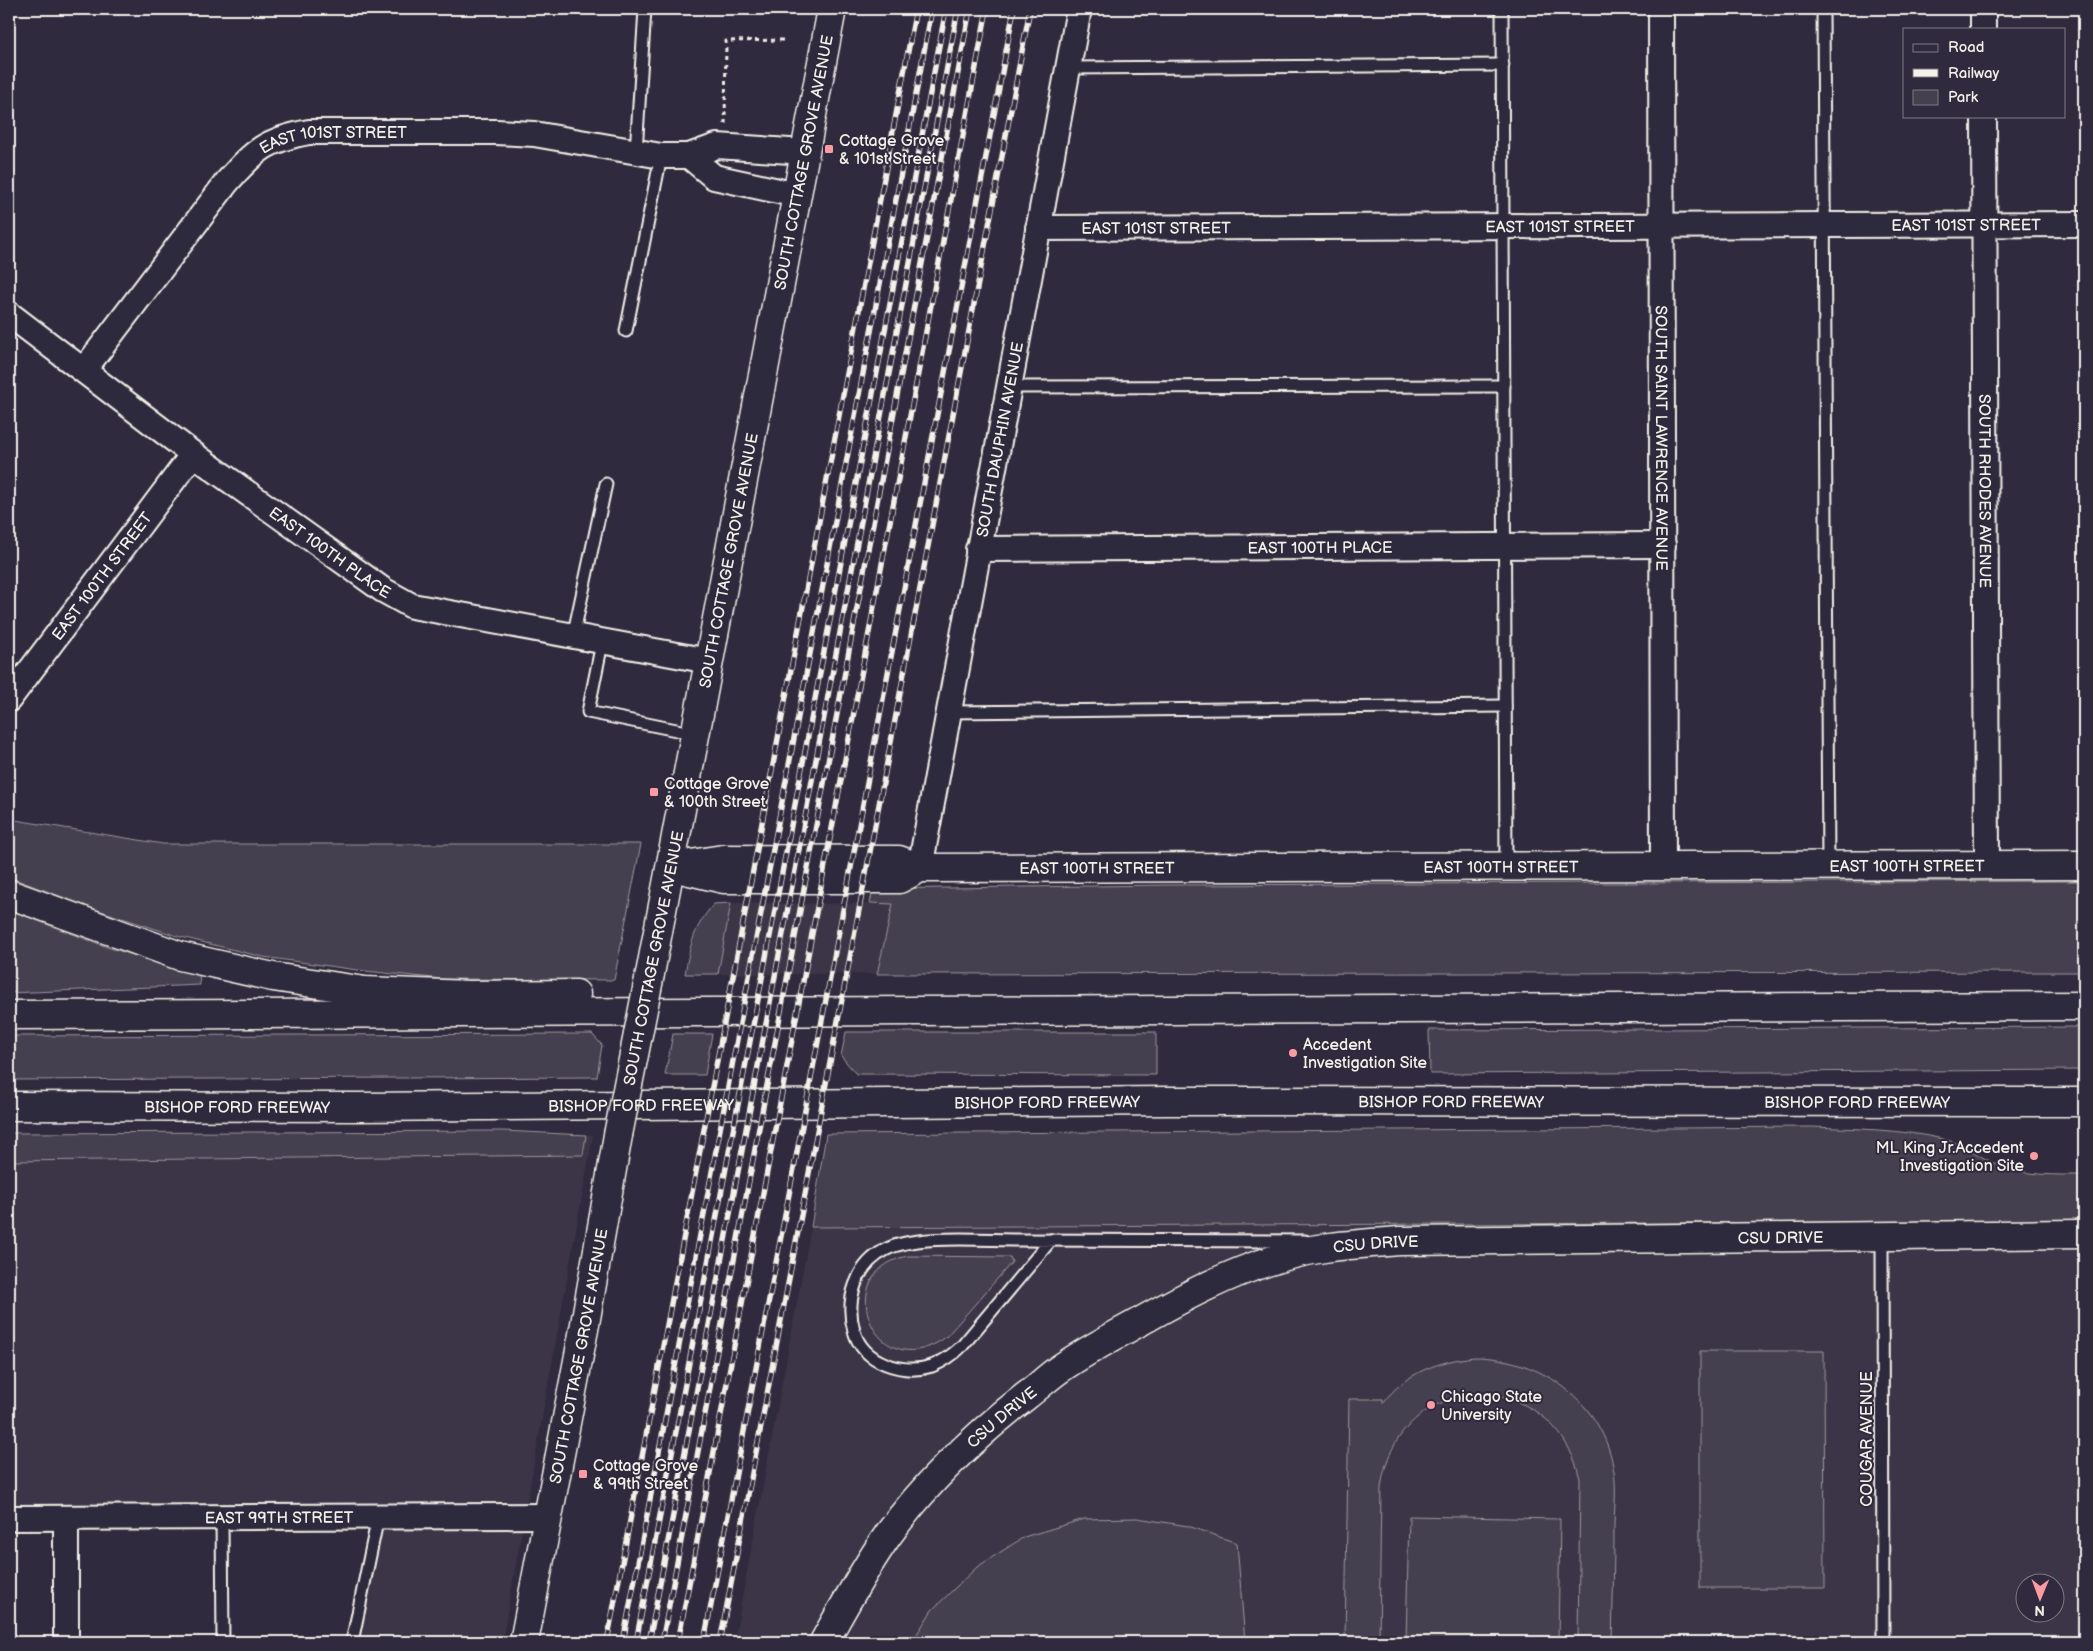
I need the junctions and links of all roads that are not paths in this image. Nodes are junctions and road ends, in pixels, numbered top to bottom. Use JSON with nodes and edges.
{"nodes":[{"id":1,"x":645,"y":9,"type":"edge"},
{"id":2,"x":832,"y":9,"type":"edge"},
{"id":3,"x":1079,"y":9,"type":"edge"},
{"id":4,"x":1502,"y":9,"type":"edge"},
{"id":5,"x":1661,"y":9,"type":"edge"},
{"id":6,"x":1823,"y":9,"type":"edge"},
{"id":7,"x":1983,"y":9,"type":"edge"},
{"id":8,"x":1983,"y":28,"type":"edge"},
{"id":9,"x":1502,"y":65,"type":"junction"},
{"id":10,"x":1068,"y":68,"type":"junction"},
{"id":11,"x":1984,"y":118,"type":"edge"},
{"id":12,"x":636,"y":152,"type":"junction"},
{"id":13,"x":805,"y":152,"type":"junction"},
{"id":14,"x":661,"y":156,"type":"junction"},
{"id":15,"x":689,"y":156,"type":"junction"},
{"id":16,"x":797,"y":195,"type":"junction"},
{"id":17,"x":1824,"y":224,"type":"junction"},
{"id":18,"x":1984,"y":224,"type":"junction"},
{"id":19,"x":2084,"y":224,"type":"edge"},
{"id":20,"x":1662,"y":225,"type":"junction"},
{"id":21,"x":1503,"y":226,"type":"junction"},
{"id":22,"x":1038,"y":228,"type":"junction"},
{"id":23,"x":9,"y":314,"type":"edge"},
{"id":24,"x":626,"y":330,"type":"dead end"},
{"id":25,"x":84,"y":370,"type":"junction"},
{"id":26,"x":1504,"y":386,"type":"junction"},
{"id":27,"x":1008,"y":387,"type":"junction"},
{"id":28,"x":193,"y":454,"type":"junction"},
{"id":29,"x":606,"y":484,"type":"dead end"},
{"id":30,"x":1662,"y":545,"type":"junction"},
{"id":31,"x":1505,"y":546,"type":"junction"},
{"id":32,"x":978,"y":549,"type":"junction"},
{"id":33,"x":573,"y":637,"type":"junction"},
{"id":34,"x":602,"y":643,"type":"junction"},
{"id":35,"x":709,"y":662,"type":"junction"},
{"id":36,"x":9,"y":699,"type":"edge"},
{"id":37,"x":1505,"y":706,"type":"junction"},
{"id":38,"x":948,"y":712,"type":"junction"},
{"id":39,"x":696,"y":734,"type":"junction"},
{"id":40,"x":2084,"y":865,"type":"edge"},
{"id":41,"x":1828,"y":866,"type":"junction"},
{"id":42,"x":1987,"y":866,"type":"junction"},
{"id":43,"x":671,"y":867,"type":"junction"},
{"id":44,"x":1664,"y":867,"type":"junction"},
{"id":45,"x":920,"y":868,"type":"junction"},
{"id":46,"x":1506,"y":868,"type":"junction"},
{"id":47,"x":9,"y":894,"type":"edge"},
{"id":48,"x":2084,"y":1006,"type":"edge"},
{"id":49,"x":966,"y":1011,"type":"junction"},
{"id":50,"x":9,"y":1015,"type":"edge"},
{"id":51,"x":2084,"y":1102,"type":"edge"},
{"id":52,"x":9,"y":1106,"type":"edge"},
{"id":53,"x":2084,"y":1234,"type":"edge"},
{"id":54,"x":1882,"y":1235,"type":"junction"},
{"id":55,"x":1051,"y":1240,"type":"junction"},
{"id":56,"x":1400,"y":1241,"type":"junction"},
{"id":57,"x":548,"y":1516,"type":"junction"},
{"id":58,"x":378,"y":1517,"type":"junction"},
{"id":59,"x":9,"y":1518,"type":"edge"},
{"id":60,"x":66,"y":1518,"type":"junction"},
{"id":61,"x":222,"y":1518,"type":"junction"},
{"id":62,"x":66,"y":1642,"type":"edge"},
{"id":63,"x":223,"y":1642,"type":"edge"},
{"id":64,"x":352,"y":1642,"type":"edge"},
{"id":65,"x":524,"y":1642,"type":"edge"},
{"id":66,"x":824,"y":1642,"type":"edge"},
{"id":67,"x":1883,"y":1642,"type":"edge"}],
"edges":[{"from":1,"to":12,"type":"lane"},
{"from":2,"to":13,"type":"main road","name":"SOUTH COTTAGE GROVE AVENUE"},
{"from":3,"to":10,"type":"street","name":"SOUTH DAUPHIN AVENUE"},
{"from":4,"to":9,"type":"lane"},
{"from":5,"to":20,"type":"street","name":"SOUTH SAINT LAWRENCE AVENUE"},
{"from":6,"to":17,"type":"lane"},
{"from":7,"to":8,"type":"street"},
{"from":9,"to":10,"type":"lane"},
{"from":9,"to":21,"type":"lane"},
{"from":10,"to":22,"type":"street","name":"SOUTH DAUPHIN AVENUE"},
{"from":11,"to":18,"type":"street","name":"SOUTH RHODES AVENUE"},
{"from":12,"to":14,"type":"street","name":"EAST 101ST STREET"},
{"from":12,"to":25,"type":"street","name":"EAST 101ST STREET"},
{"from":13,"to":15,"type":"street","name":"EAST 101ST STREET"},
{"from":13,"to":16,"type":"main road","name":"SOUTH COTTAGE GROVE AVENUE"},
{"from":14,"to":15,"type":"street","name":"EAST 101ST STREET"},
{"from":14,"to":24,"type":"lane"},
{"from":15,"to":16,"type":"street"},
{"from":16,"to":35,"type":"main road","name":"SOUTH COTTAGE GROVE AVENUE"},
{"from":17,"to":18,"type":"street","name":"EAST 101ST STREET"},
{"from":17,"to":20,"type":"street","name":"EAST 101ST STREET"},
{"from":17,"to":41,"type":"lane"},
{"from":18,"to":19,"type":"street","name":"EAST 101ST STREET"},
{"from":18,"to":42,"type":"street","name":"SOUTH RHODES AVENUE"},
{"from":20,"to":21,"type":"street","name":"EAST 101ST STREET"},
{"from":20,"to":30,"type":"street","name":"SOUTH SAINT LAWRENCE AVENUE"},
{"from":21,"to":22,"type":"street","name":"EAST 101ST STREET"},
{"from":21,"to":26,"type":"lane"},
{"from":22,"to":27,"type":"street","name":"SOUTH DAUPHIN AVENUE"},
{"from":23,"to":25,"type":"street","name":"EAST 100TH PLACE"},
{"from":25,"to":28,"type":"street","name":"EAST 100TH PLACE"},
{"from":26,"to":27,"type":"lane"},
{"from":26,"to":31,"type":"lane"},
{"from":27,"to":32,"type":"street","name":"SOUTH DAUPHIN AVENUE"},
{"from":28,"to":33,"type":"street","name":"EAST 100TH PLACE"},
{"from":28,"to":36,"type":"street","name":"EAST 100TH STREET"},
{"from":29,"to":33,"type":"lane"},
{"from":30,"to":31,"type":"street","name":"EAST 100TH PLACE"},
{"from":30,"to":44,"type":"street","name":"SOUTH SAINT LAWRENCE AVENUE"},
{"from":31,"to":32,"type":"street","name":"EAST 100TH PLACE"},
{"from":31,"to":37,"type":"lane"},
{"from":32,"to":38,"type":"street","name":"SOUTH DAUPHIN AVENUE"},
{"from":33,"to":34,"type":"street","name":"EAST 100TH PLACE"},
{"from":34,"to":35,"type":"street","name":"EAST 100TH PLACE"},
{"from":34,"to":39,"type":"lane"},
{"from":35,"to":39,"type":"main road","name":"SOUTH COTTAGE GROVE AVENUE"},
{"from":37,"to":38,"type":"lane"},
{"from":37,"to":46,"type":"lane"},
{"from":38,"to":45,"type":"street","name":"SOUTH DAUPHIN AVENUE"},
{"from":39,"to":43,"type":"main road","name":"SOUTH COTTAGE GROVE AVENUE"},
{"from":40,"to":42,"type":"main road","name":"EAST 100TH STREET"},
{"from":41,"to":42,"type":"main road","name":"EAST 100TH STREET"},
{"from":41,"to":44,"type":"main road","name":"EAST 100TH STREET"},
{"from":43,"to":45,"type":"main road","name":"EAST 100TH STREET"},
{"from":43,"to":57,"type":"main road","name":"SOUTH COTTAGE GROVE AVENUE","bridge":true},
{"from":44,"to":46,"type":"main road","name":"EAST 100TH STREET"},
{"from":45,"to":46,"type":"main road","name":"EAST 100TH STREET"},
{"from":47,"to":49,"type":"main road"},
{"from":48,"to":49,"type":"main road"},
{"from":49,"to":50,"type":"main road"},
{"from":51,"to":52,"type":"main road","name":"BISHOP FORD FREEWAY"},
{"from":53,"to":54,"type":"main road","name":"CSU DRIVE"},
{"from":54,"to":56,"type":"main road","name":"CSU DRIVE"},
{"from":54,"to":67,"type":"lane","name":"COUGAR AVENUE"},
{"from":55,"to":55,"type":"lane"},
{"from":55,"to":56,"type":"lane"},
{"from":56,"to":66,"type":"main road","name":"CSU DRIVE"},
{"from":57,"to":58,"type":"street","name":"EAST 99TH STREET"},
{"from":57,"to":65,"type":"main road","name":"SOUTH COTTAGE GROVE AVENUE"},
{"from":58,"to":61,"type":"street","name":"EAST 99TH STREET"},
{"from":58,"to":64,"type":"lane"},
{"from":59,"to":60,"type":"street","name":"EAST 99TH STREET"},
{"from":60,"to":61,"type":"street","name":"EAST 99TH STREET"},
{"from":60,"to":62,"type":"street"},
{"from":61,"to":63,"type":"lane"}]}
